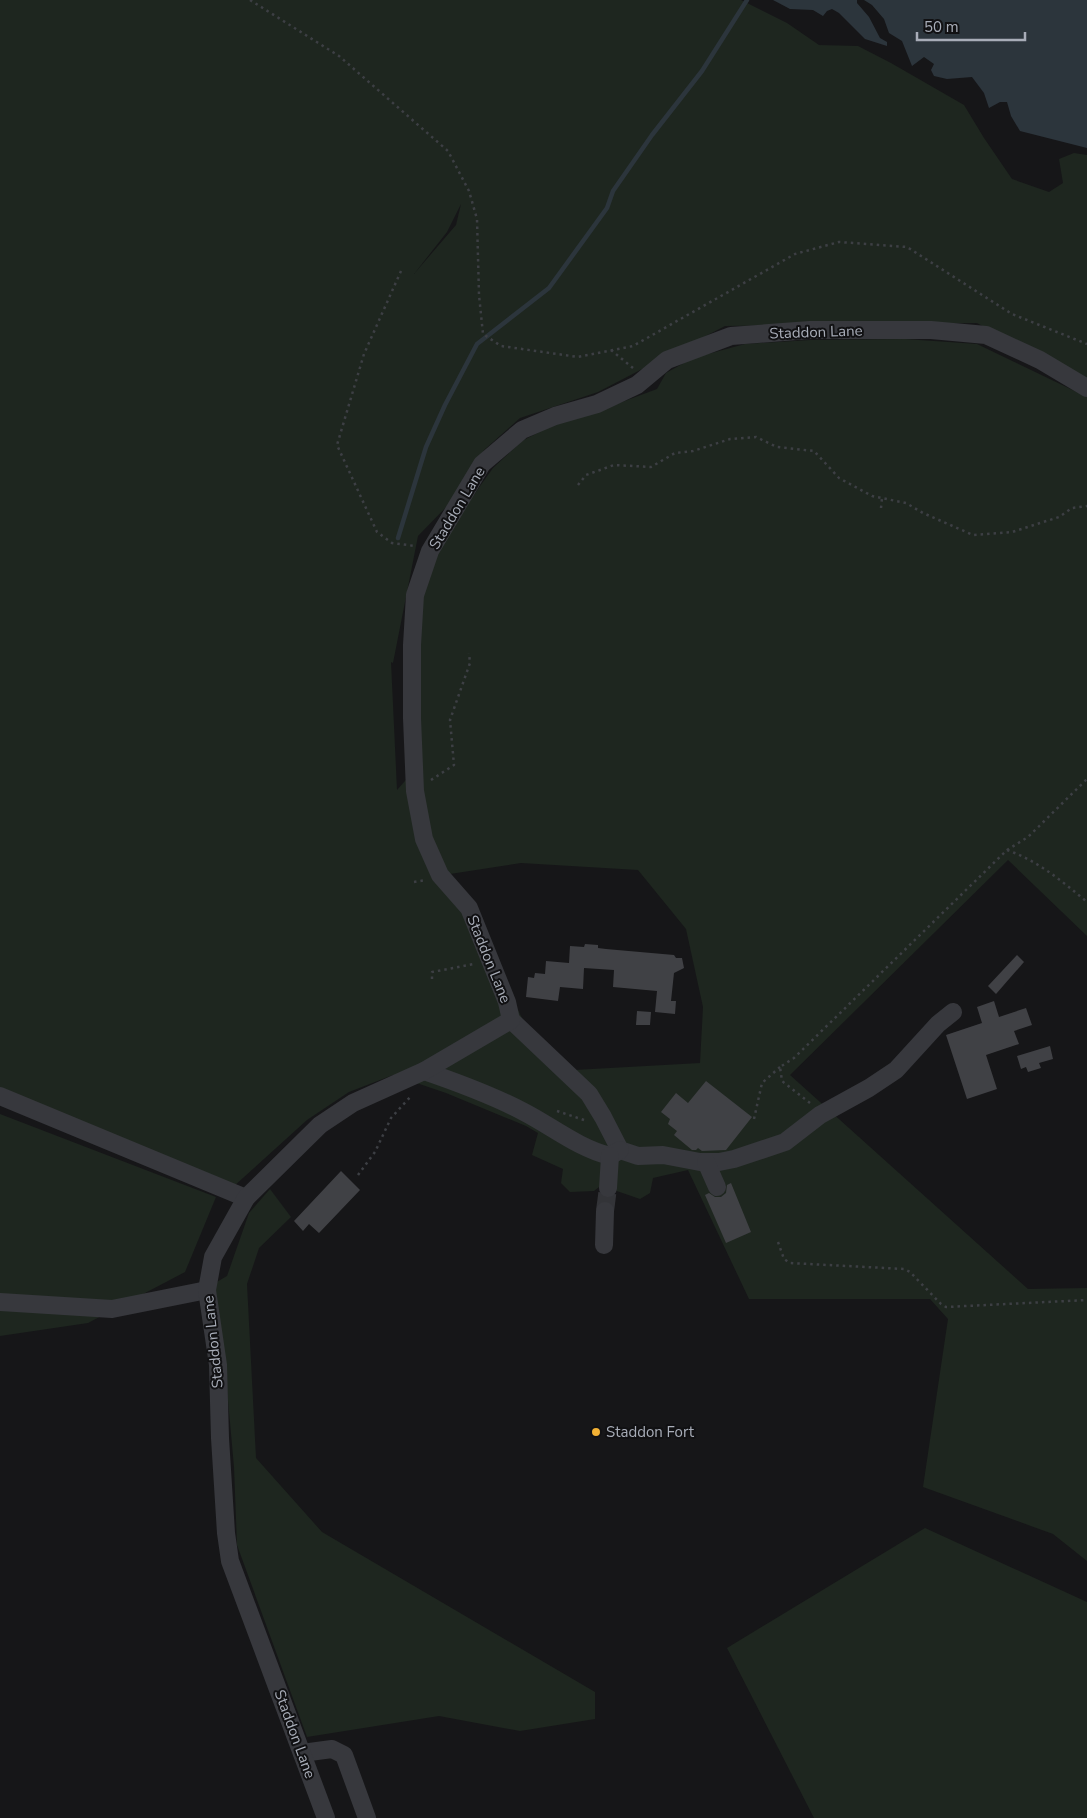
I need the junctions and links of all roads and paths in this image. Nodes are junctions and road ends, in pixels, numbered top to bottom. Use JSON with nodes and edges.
{"nodes":[{"id":1,"x":250,"y":0,"type":"edge"},
{"id":2,"x":402,"y":271,"type":"dead end"},
{"id":3,"x":1087,"y":344,"type":"edge"},
{"id":4,"x":611,"y":350,"type":"junction"},
{"id":5,"x":646,"y":378,"type":"junction"},
{"id":6,"x":1087,"y":388,"type":"edge"},
{"id":7,"x":578,"y":485,"type":"dead end"},
{"id":8,"x":882,"y":498,"type":"junction"},
{"id":9,"x":1087,"y":506,"type":"edge"},
{"id":10,"x":881,"y":508,"type":"dead end"},
{"id":11,"x":432,"y":548,"type":"junction"},
{"id":12,"x":469,"y":653,"type":"dead end"},
{"id":13,"x":1087,"y":779,"type":"edge"},
{"id":14,"x":429,"y":786,"type":"dead end"},
{"id":15,"x":1007,"y":850,"type":"junction"},
{"id":16,"x":1087,"y":902,"type":"edge"},
{"id":17,"x":490,"y":962,"type":"junction"},
{"id":18,"x":432,"y":979,"type":"dead end"},
{"id":19,"x":952,"y":1012,"type":"dead end"},
{"id":20,"x":511,"y":1020,"type":"junction"},
{"id":21,"x":780,"y":1067,"type":"junction"},
{"id":22,"x":420,"y":1073,"type":"junction"},
{"id":23,"x":0,"y":1096,"type":"edge"},
{"id":24,"x":754,"y":1119,"type":"dead end"},
{"id":25,"x":812,"y":1121,"type":"junction"},
{"id":26,"x":615,"y":1153,"type":"junction"},
{"id":27,"x":706,"y":1162,"type":"junction"},
{"id":28,"x":358,"y":1174,"type":"dead end"},
{"id":29,"x":717,"y":1187,"type":"dead end"},
{"id":30,"x":608,"y":1188,"type":"tunnel mouth"},
{"id":31,"x":246,"y":1198,"type":"junction"},
{"id":32,"x":605,"y":1211,"type":"tunnel mouth"},
{"id":33,"x":778,"y":1242,"type":"dead end"},
{"id":34,"x":604,"y":1245,"type":"dead end"},
{"id":35,"x":207,"y":1290,"type":"junction"},
{"id":36,"x":1087,"y":1300,"type":"edge"},
{"id":37,"x":0,"y":1302,"type":"edge"},
{"id":38,"x":302,"y":1754,"type":"junction"},
{"id":39,"x":326,"y":1818,"type":"edge"},
{"id":40,"x":367,"y":1818,"type":"edge"}],
"edges":[{"from":1,"to":4,"type":"path"},
{"from":2,"to":11,"type":"path"},
{"from":3,"to":4,"type":"path"},
{"from":4,"to":5,"type":"path"},
{"from":5,"to":6,"type":"street","name":"Staddon Lane"},
{"from":5,"to":11,"type":"street","name":"Staddon Lane"},
{"from":7,"to":8,"type":"path"},
{"from":8,"to":9,"type":"path"},
{"from":8,"to":10,"type":"path"},
{"from":11,"to":17,"type":"street","name":"Staddon Lane"},
{"from":12,"to":14,"type":"path"},
{"from":13,"to":15,"type":"path"},
{"from":15,"to":16,"type":"path"},
{"from":15,"to":21,"type":"path"},
{"from":17,"to":18,"type":"path"},
{"from":17,"to":20,"type":"street","name":"Staddon Lane"},
{"from":19,"to":25,"type":"street"},
{"from":20,"to":22,"type":"street","name":"Staddon Lane"},
{"from":20,"to":26,"type":"street"},
{"from":21,"to":24,"type":"path"},
{"from":21,"to":25,"type":"path"},
{"from":22,"to":26,"type":"street"},
{"from":22,"to":28,"type":"path"},
{"from":22,"to":31,"type":"street","name":"Staddon Lane"},
{"from":23,"to":31,"type":"street"},
{"from":25,"to":27,"type":"street"},
{"from":26,"to":27,"type":"street"},
{"from":26,"to":30,"type":"street"},
{"from":27,"to":29,"type":"street"},
{"from":31,"to":35,"type":"street","name":"Staddon Lane"},
{"from":32,"to":34,"type":"street"},
{"from":33,"to":36,"type":"path"},
{"from":35,"to":37,"type":"street"},
{"from":35,"to":38,"type":"street","name":"Staddon Lane"},
{"from":38,"to":39,"type":"street","name":"Staddon Lane"},
{"from":38,"to":40,"type":"street"}]}
